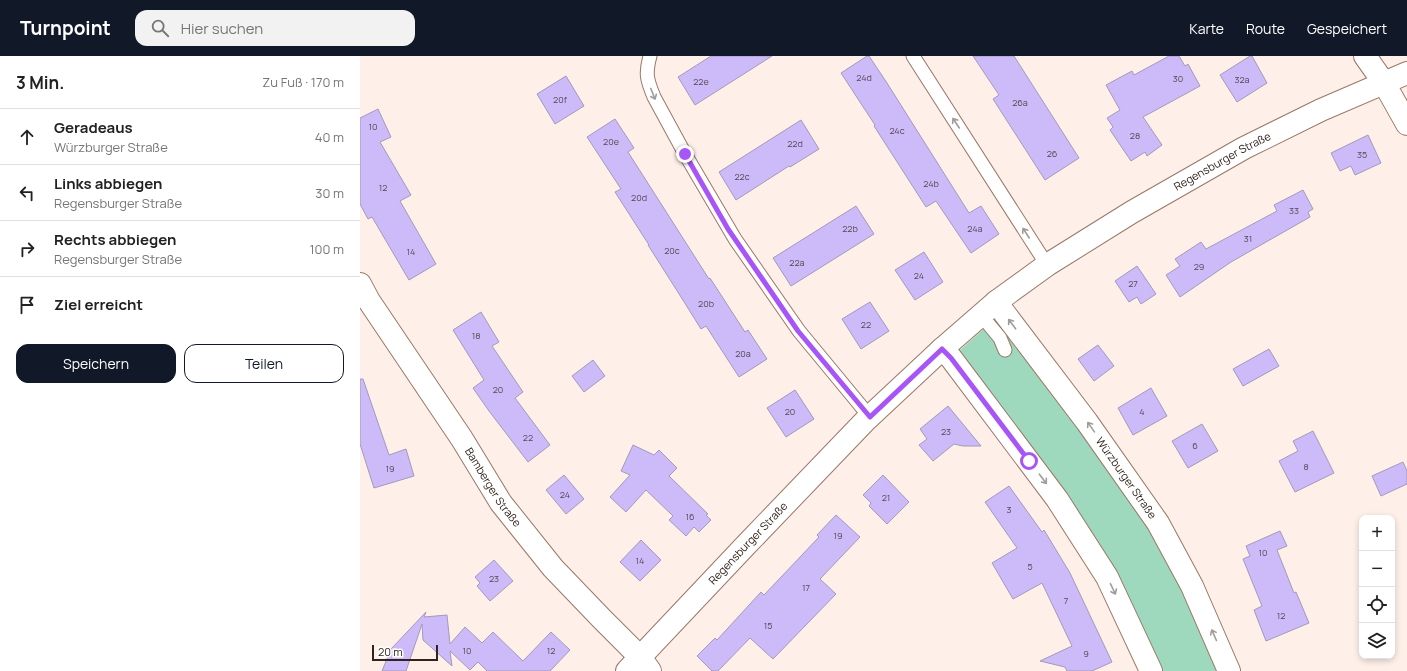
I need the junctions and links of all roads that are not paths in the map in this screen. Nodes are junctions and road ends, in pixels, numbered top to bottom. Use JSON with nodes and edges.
{"nodes":[{"id":1,"x":650,"y":56,"type":"edge"},
{"id":2,"x":913,"y":56,"type":"edge"},
{"id":3,"x":1365,"y":56,"type":"edge"},
{"id":4,"x":1407,"y":73,"type":"edge"},
{"id":5,"x":1384,"y":83,"type":"junction"},
{"id":6,"x":1407,"y":124,"type":"edge"},
{"id":7,"x":1047,"y":265,"type":"junction"},
{"id":8,"x":360,"y":284,"type":"edge"},
{"id":9,"x":988,"y":308,"type":"junction"},
{"id":10,"x":942,"y":349,"type":"junction"},
{"id":11,"x":1005,"y":350,"type":"dead end"},
{"id":12,"x":870,"y":417,"type":"junction"},
{"id":13,"x":639,"y":666,"type":"edge"},
{"id":14,"x":1152,"y":671,"type":"edge"},
{"id":15,"x":1229,"y":671,"type":"edge"}],
"edges":[{"from":1,"to":12,"type":"lane","one_way":true},
{"from":7,"to":2,"type":"lane","one_way":true},
{"from":3,"to":5,"type":"street"},
{"from":4,"to":5,"type":"street","name":"Regensburger Straße"},
{"from":5,"to":6,"type":"street"},
{"from":5,"to":7,"type":"street","name":"Regensburger Straße"},
{"from":7,"to":9,"type":"street","name":"Regensburger Straße"},
{"from":8,"to":13,"type":"street","name":"Bamberger Straße"},
{"from":9,"to":10,"type":"street","name":"Regensburger Straße"},
{"from":9,"to":11,"type":"lane"},
{"from":15,"to":9,"type":"street","name":"Würzburger Straße","one_way":true},
{"from":10,"to":12,"type":"street","name":"Regensburger Straße"},
{"from":10,"to":14,"type":"street","one_way":true},
{"from":12,"to":13,"type":"street","name":"Regensburger Straße"}]}
